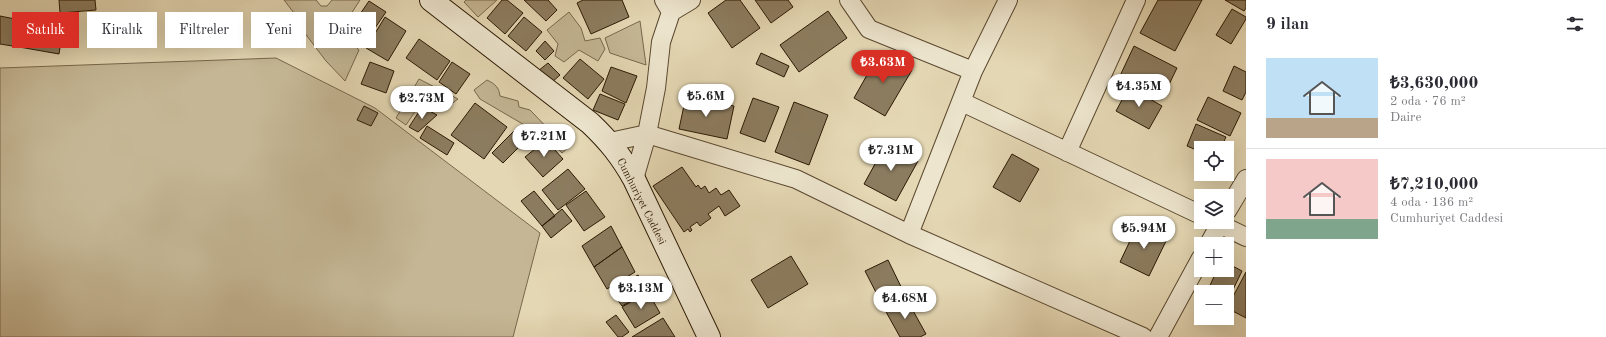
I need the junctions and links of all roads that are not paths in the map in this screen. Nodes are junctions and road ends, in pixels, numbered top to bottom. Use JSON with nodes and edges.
{"nodes":[{"id":1,"x":431,"y":0,"type":"edge"},
{"id":2,"x":691,"y":0,"type":"edge"},
{"id":3,"x":849,"y":0,"type":"edge"},
{"id":4,"x":1008,"y":0,"type":"edge"},
{"id":5,"x":1136,"y":0,"type":"edge"},
{"id":6,"x":667,"y":6,"type":"edge"},
{"id":7,"x":973,"y":71,"type":"junction"},
{"id":8,"x":962,"y":102,"type":"junction"},
{"id":9,"x":647,"y":134,"type":"junction"},
{"id":10,"x":610,"y":142,"type":"junction"},
{"id":11,"x":1067,"y":152,"type":"junction"},
{"id":12,"x":634,"y":179,"type":"junction"},
{"id":13,"x":1246,"y":179,"type":"edge"},
{"id":14,"x":1234,"y":199,"type":"edge"},
{"id":15,"x":1194,"y":212,"type":"edge"},
{"id":16,"x":1234,"y":229,"type":"edge"},
{"id":17,"x":909,"y":234,"type":"junction"},
{"id":18,"x":1246,"y":237,"type":"edge"},
{"id":19,"x":1194,"y":271,"type":"edge"},
{"id":20,"x":709,"y":337,"type":"edge"},
{"id":21,"x":1143,"y":337,"type":"edge"},
{"id":22,"x":1158,"y":337,"type":"edge"}],
"edges":[{"from":1,"to":10,"type":"main road","name":"Cumhuriyet Caddesi"},
{"from":2,"to":6,"type":"street"},
{"from":3,"to":7,"type":"street"},
{"from":4,"to":7,"type":"street"},
{"from":5,"to":11,"type":"street"},
{"from":6,"to":9,"type":"street"},
{"from":7,"to":8,"type":"street"},
{"from":8,"to":11,"type":"street"},
{"from":8,"to":17,"type":"street"},
{"from":9,"to":10,"type":"street"},
{"from":9,"to":12,"type":"street"},
{"from":9,"to":17,"type":"street"},
{"from":10,"to":12,"type":"main road","name":"Cumhuriyet Caddesi"},
{"from":11,"to":15,"type":"street"},
{"from":12,"to":20,"type":"main road","name":"Cumhuriyet Caddesi"},
{"from":13,"to":14,"type":"street"},
{"from":16,"to":18,"type":"street"},
{"from":17,"to":21,"type":"street"},
{"from":19,"to":22,"type":"street"}]}
